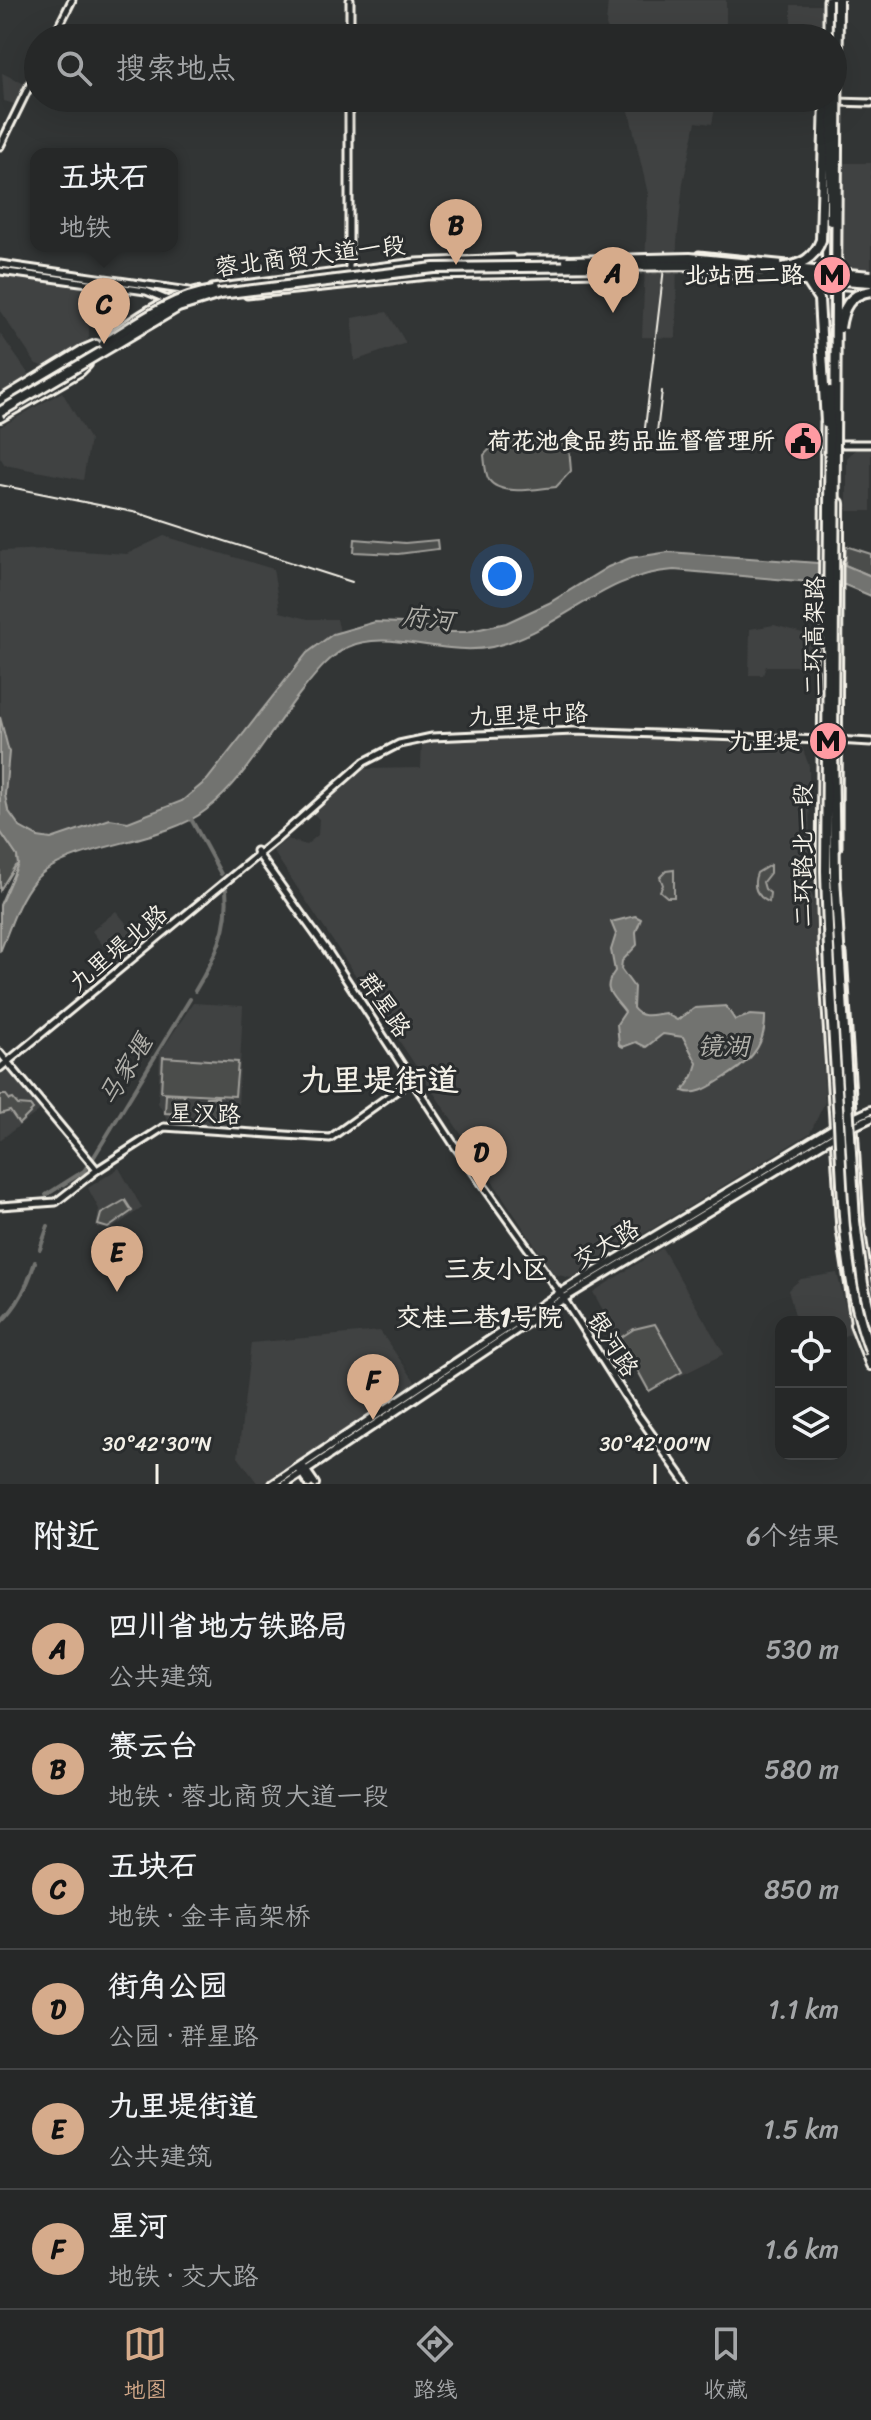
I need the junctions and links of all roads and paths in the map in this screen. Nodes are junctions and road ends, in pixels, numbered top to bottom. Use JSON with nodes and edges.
{"nodes":[{"id":1,"x":72,"y":0,"type":"edge"},
{"id":2,"x":350,"y":0,"type":"edge"},
{"id":3,"x":829,"y":0,"type":"edge"},
{"id":4,"x":839,"y":0,"type":"edge"},
{"id":5,"x":60,"y":24,"type":"edge"},
{"id":6,"x":350,"y":24,"type":"edge"},
{"id":7,"x":829,"y":24,"type":"edge"},
{"id":8,"x":837,"y":24,"type":"edge"},
{"id":9,"x":839,"y":24,"type":"edge"},
{"id":10,"x":24,"y":97,"type":"edge"},
{"id":11,"x":847,"y":101,"type":"edge"},
{"id":12,"x":871,"y":103,"type":"edge"},
{"id":13,"x":349,"y":112,"type":"edge"},
{"id":14,"x":829,"y":112,"type":"edge"},
{"id":15,"x":830,"y":112,"type":"edge"},
{"id":16,"x":830,"y":112,"type":"edge"},
{"id":17,"x":831,"y":112,"type":"edge"},
{"id":18,"x":838,"y":112,"type":"edge"},
{"id":19,"x":0,"y":146,"type":"edge"},
{"id":20,"x":698,"y":255,"type":"dead end"},
{"id":21,"x":609,"y":258,"type":"dead end"},
{"id":22,"x":0,"y":264,"type":"edge"},
{"id":23,"x":826,"y":268,"type":"junction"},
{"id":24,"x":838,"y":270,"type":"junction"},
{"id":25,"x":0,"y":271,"type":"edge"},
{"id":26,"x":698,"y":271,"type":"tunnel mouth"},
{"id":27,"x":782,"y":271,"type":"junction"},
{"id":28,"x":351,"y":272,"type":"junction"},
{"id":29,"x":600,"y":273,"type":"tunnel mouth"},
{"id":30,"x":870,"y":276,"type":"edge"},
{"id":31,"x":349,"y":285,"type":"junction"},
{"id":32,"x":826,"y":285,"type":"junction"},
{"id":33,"x":839,"y":285,"type":"junction"},
{"id":34,"x":238,"y":290,"type":"junction"},
{"id":35,"x":871,"y":290,"type":"edge"},
{"id":36,"x":194,"y":291,"type":"junction"},
{"id":37,"x":167,"y":300,"type":"junction"},
{"id":38,"x":189,"y":305,"type":"junction"},
{"id":39,"x":96,"y":345,"type":"junction"},
{"id":40,"x":87,"y":364,"type":"junction"},
{"id":41,"x":836,"y":364,"type":"junction"},
{"id":42,"x":0,"y":409,"type":"edge"},
{"id":43,"x":871,"y":444,"type":"edge"},
{"id":44,"x":830,"y":446,"type":"junction"},
{"id":45,"x":839,"y":559,"type":"junction"},
{"id":46,"x":822,"y":665,"type":"junction"},
{"id":47,"x":821,"y":740,"type":"junction"},
{"id":48,"x":838,"y":740,"type":"junction"},
{"id":49,"x":871,"y":742,"type":"edge"},
{"id":50,"x":257,"y":853,"type":"junction"},
{"id":51,"x":0,"y":1053,"type":"edge"},
{"id":52,"x":0,"y":1059,"type":"edge"},
{"id":53,"x":8,"y":1063,"type":"junction"},
{"id":54,"x":0,"y":1068,"type":"edge"},
{"id":55,"x":413,"y":1079,"type":"junction"},
{"id":56,"x":871,"y":1110,"type":"edge"},
{"id":57,"x":871,"y":1118,"type":"edge"},
{"id":58,"x":855,"y":1120,"type":"junction"},
{"id":59,"x":835,"y":1131,"type":"junction"},
{"id":60,"x":97,"y":1170,"type":"junction"},
{"id":61,"x":0,"y":1206,"type":"edge"},
{"id":62,"x":871,"y":1294,"type":"edge"},
{"id":63,"x":561,"y":1296,"type":"junction"},
{"id":64,"x":871,"y":1318,"type":"edge"},
{"id":65,"x":855,"y":1324,"type":"junction"},
{"id":66,"x":871,"y":1353,"type":"edge"},
{"id":67,"x":871,"y":1365,"type":"edge"},
{"id":68,"x":871,"y":1373,"type":"edge"},
{"id":69,"x":302,"y":1469,"type":"junction"},
{"id":70,"x":273,"y":1484,"type":"edge"},
{"id":71,"x":286,"y":1484,"type":"edge"},
{"id":72,"x":309,"y":1484,"type":"edge"},
{"id":73,"x":315,"y":1484,"type":"edge"},
{"id":74,"x":687,"y":1484,"type":"edge"}],
"edges":[{"from":1,"to":5,"type":"main road"},
{"from":2,"to":6,"type":"main road"},
{"from":3,"to":7,"type":"highway"},
{"from":4,"to":8,"type":"main road"},
{"from":4,"to":9,"type":"highway","name":"二环高架路","bridge":true},
{"from":10,"to":19,"type":"main road"},
{"from":11,"to":12,"type":"main road"},
{"from":13,"to":28,"type":"main road"},
{"from":14,"to":27,"type":"highway","bridge":true},
{"from":15,"to":23,"type":"main road","name":"二环路北一段"},
{"from":16,"to":44,"type":"highway","name":"二环高架路","bridge":true},
{"from":17,"to":24,"type":"main road","name":"二环路北一段"},
{"from":18,"to":41,"type":"highway","name":"二环高架路","bridge":true},
{"from":20,"to":23,"type":"main road"},
{"from":21,"to":28,"type":"main road","name":"蓉北商贸大道一段"},
{"from":22,"to":36,"type":"main road"},
{"from":23,"to":24,"type":"main road"},
{"from":23,"to":32,"type":"main road","name":"二环路北一段"},
{"from":24,"to":30,"type":"main road"},
{"from":24,"to":33,"type":"main road","name":"二环路北一段"},
{"from":25,"to":37,"type":"main road"},
{"from":26,"to":32,"type":"main road"},
{"from":27,"to":28,"type":"highway","name":"蓉北商贸大道一段","bridge":true},
{"from":27,"to":30,"type":"highway","bridge":true},
{"from":27,"to":34,"type":"highway","name":"蓉北商贸大道一段","bridge":true},
{"from":27,"to":44,"type":"highway","bridge":true},
{"from":28,"to":31,"type":"main road"},
{"from":28,"to":34,"type":"highway","bridge":true},
{"from":28,"to":36,"type":"main road","name":"蓉北商贸大道一段"},
{"from":29,"to":31,"type":"main road","name":"蓉北商贸大道一段"},
{"from":31,"to":38,"type":"main road","name":"蓉北商贸大道一段"},
{"from":32,"to":33,"type":"main road"},
{"from":32,"to":44,"type":"main road","name":"二环路北一段"},
{"from":33,"to":35,"type":"main road"},
{"from":33,"to":44,"type":"main road","name":"二环路北一段"},
{"from":34,"to":42,"type":"highway","bridge":true},
{"from":35,"to":41,"type":"highway","bridge":true},
{"from":36,"to":37,"type":"main road","name":"蓉北商贸大道一段"},
{"from":37,"to":38,"type":"main road"},
{"from":37,"to":39,"type":"main road","name":"蓉北商贸大道一段"},
{"from":38,"to":40,"type":"main road","name":"蓉北商贸大道一段"},
{"from":39,"to":42,"type":"main road","name":"蓉北商贸大道一段"},
{"from":39,"to":42,"type":"highway"},
{"from":40,"to":42,"type":"main road","name":"蓉北商贸大道一段"},
{"from":40,"to":42,"type":"highway","bridge":true},
{"from":41,"to":45,"type":"highway","bridge":true},
{"from":41,"to":64,"type":"highway","name":"二环高架路","bridge":true},
{"from":43,"to":44,"type":"main road"},
{"from":44,"to":45,"type":"main road","name":"二环路北一段"},
{"from":44,"to":46,"type":"highway","bridge":true},
{"from":44,"to":46,"type":"main road","name":"二环路北一段","bridge":true},
{"from":44,"to":66,"type":"highway","name":"二环高架路","bridge":true},
{"from":45,"to":48,"type":"main road","name":"二环路北一段","bridge":true},
{"from":46,"to":47,"type":"main road","name":"二环路北一段"},
{"from":47,"to":48,"type":"main road","name":"九里堤中路"},
{"from":47,"to":50,"type":"main road","name":"九里堤中路"},
{"from":47,"to":59,"type":"main road","name":"二环路北一段"},
{"from":48,"to":49,"type":"main road","name":"九里堤中路"},
{"from":48,"to":58,"type":"main road","name":"二环路北一段"},
{"from":50,"to":53,"type":"main road","name":"九里堤北路"},
{"from":50,"to":55,"type":"main road","name":"群星路"},
{"from":51,"to":53,"type":"main road"},
{"from":52,"to":53,"type":"main road"},
{"from":53,"to":54,"type":"main road","name":"九里堤北路"},
{"from":53,"to":60,"type":"main road"},
{"from":55,"to":60,"type":"main road","name":"星汉路"},
{"from":55,"to":63,"type":"main road","name":"群星路"},
{"from":56,"to":58,"type":"main road"},
{"from":57,"to":58,"type":"main road"},
{"from":58,"to":59,"type":"main road","name":"交大路"},
{"from":58,"to":62,"type":"main road","name":"二环路北一段"},
{"from":59,"to":63,"type":"main road","name":"交大路"},
{"from":59,"to":65,"type":"main road","name":"二环路北一段"},
{"from":60,"to":61,"type":"main road","name":"星汉路"},
{"from":63,"to":69,"type":"main road","name":"交大路"},
{"from":63,"to":74,"type":"main road","name":"银河路"},
{"from":65,"to":67,"type":"highway"},
{"from":65,"to":68,"type":"main road","name":"二环路北一段"},
{"from":69,"to":70,"type":"main road"},
{"from":69,"to":71,"type":"main road"},
{"from":69,"to":72,"type":"main road"},
{"from":69,"to":73,"type":"main road"}]}
